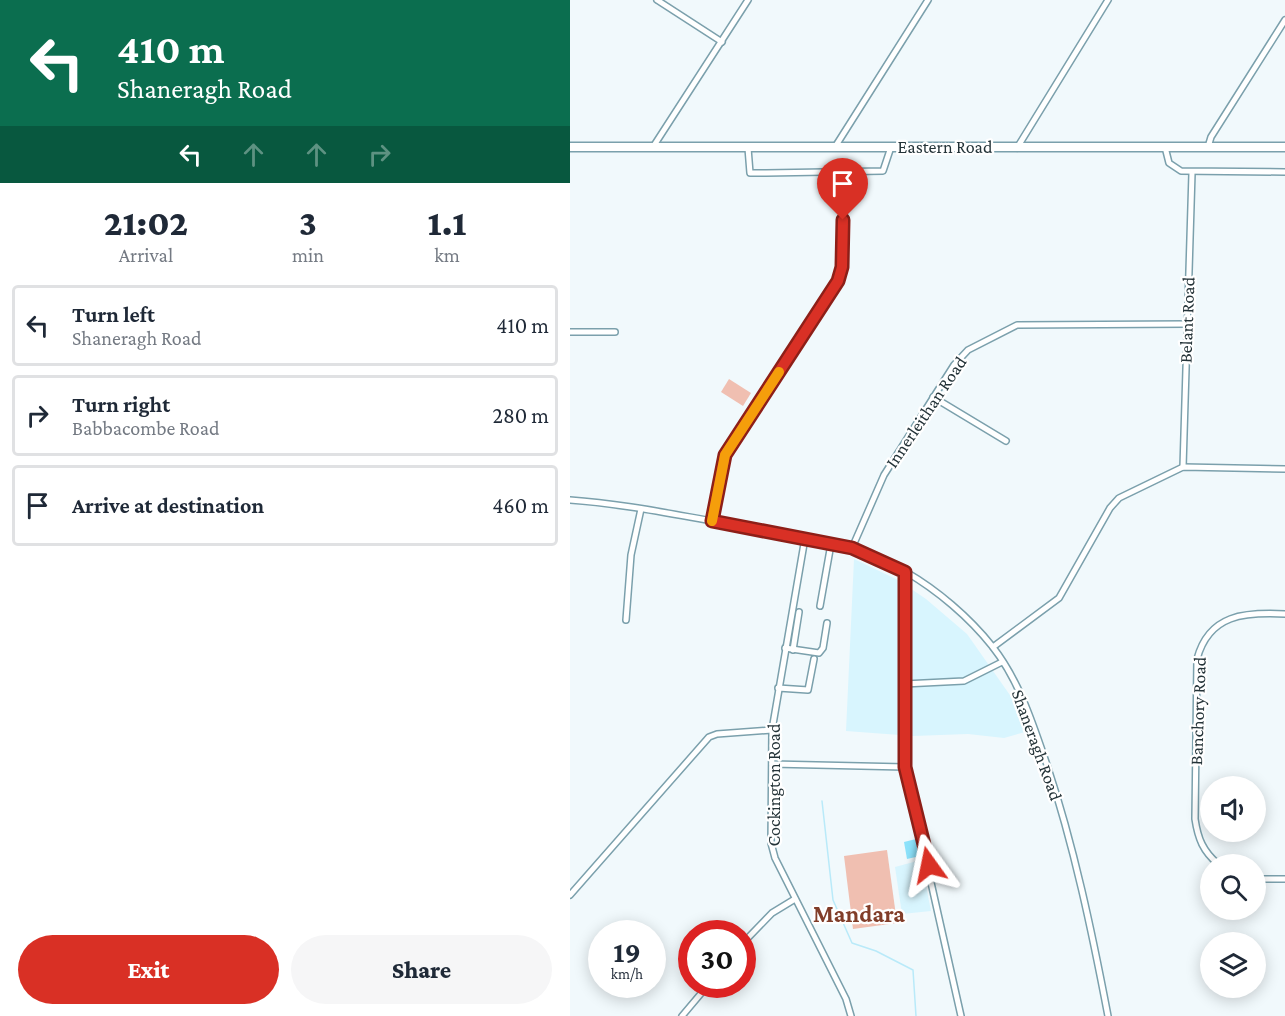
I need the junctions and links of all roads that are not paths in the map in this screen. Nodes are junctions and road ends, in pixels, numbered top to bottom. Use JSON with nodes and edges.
{"nodes":[{"id":1,"x":657,"y":0,"type":"edge"},
{"id":2,"x":748,"y":0,"type":"edge"},
{"id":3,"x":928,"y":0,"type":"edge"},
{"id":4,"x":1108,"y":0,"type":"edge"},
{"id":5,"x":1285,"y":20,"type":"edge"},
{"id":6,"x":722,"y":42,"type":"junction"},
{"id":7,"x":570,"y":147,"type":"edge"},
{"id":8,"x":835,"y":147,"type":"junction"},
{"id":9,"x":891,"y":147,"type":"junction"},
{"id":10,"x":1165,"y":147,"type":"junction"},
{"id":11,"x":1208,"y":147,"type":"junction"},
{"id":12,"x":1285,"y":147,"type":"edge"},
{"id":13,"x":652,"y":148,"type":"junction"},
{"id":14,"x":748,"y":148,"type":"junction"},
{"id":15,"x":1017,"y":148,"type":"junction"},
{"id":16,"x":845,"y":172,"type":"junction"},
{"id":17,"x":1285,"y":172,"type":"edge"},
{"id":18,"x":1192,"y":173,"type":"junction"},
{"id":19,"x":1187,"y":324,"type":"junction"},
{"id":20,"x":570,"y":332,"type":"edge"},
{"id":21,"x":615,"y":332,"type":"dead end"},
{"id":22,"x":933,"y":397,"type":"junction"},
{"id":23,"x":1006,"y":441,"type":"dead end"},
{"id":24,"x":1183,"y":467,"type":"junction"},
{"id":25,"x":1285,"y":469,"type":"edge"},
{"id":26,"x":570,"y":500,"type":"edge"},
{"id":27,"x":641,"y":509,"type":"junction"},
{"id":28,"x":712,"y":521,"type":"junction"},
{"id":29,"x":805,"y":538,"type":"junction"},
{"id":30,"x":831,"y":544,"type":"junction"},
{"id":31,"x":852,"y":548,"type":"junction"},
{"id":32,"x":905,"y":572,"type":"junction"},
{"id":33,"x":820,"y":606,"type":"dead end"},
{"id":34,"x":799,"y":612,"type":"dead end"},
{"id":35,"x":1285,"y":614,"type":"edge"},
{"id":36,"x":626,"y":620,"type":"dead end"},
{"id":37,"x":827,"y":623,"type":"dead end"},
{"id":38,"x":993,"y":647,"type":"junction"},
{"id":39,"x":784,"y":648,"type":"junction"},
{"id":40,"x":793,"y":650,"type":"junction"},
{"id":41,"x":814,"y":659,"type":"dead end"},
{"id":42,"x":1002,"y":662,"type":"junction"},
{"id":43,"x":904,"y":684,"type":"junction"},
{"id":44,"x":778,"y":688,"type":"junction"},
{"id":45,"x":772,"y":730,"type":"junction"},
{"id":46,"x":772,"y":764,"type":"junction"},
{"id":47,"x":905,"y":767,"type":"junction"},
{"id":48,"x":1207,"y":854,"type":"edge"},
{"id":49,"x":1266,"y":879,"type":"edge"},
{"id":50,"x":1285,"y":879,"type":"edge"},
{"id":51,"x":570,"y":895,"type":"edge"},
{"id":52,"x":795,"y":899,"type":"junction"},
{"id":53,"x":756,"y":930,"type":"edge"},
{"id":54,"x":697,"y":998,"type":"edge"},
{"id":55,"x":681,"y":1016,"type":"edge"},
{"id":56,"x":850,"y":1016,"type":"edge"},
{"id":57,"x":961,"y":1016,"type":"edge"},
{"id":58,"x":1108,"y":1016,"type":"edge"}],
"edges":[{"from":1,"to":6,"type":"street"},
{"from":2,"to":6,"type":"street"},
{"from":3,"to":8,"type":"street"},
{"from":4,"to":15,"type":"street"},
{"from":5,"to":11,"type":"street"},
{"from":6,"to":13,"type":"street"},
{"from":7,"to":13,"type":"main road","name":"Eastern Road"},
{"from":8,"to":9,"type":"main road","name":"Eastern Road"},
{"from":8,"to":14,"type":"main road","name":"Eastern Road"},
{"from":9,"to":15,"type":"main road","name":"Eastern Road"},
{"from":9,"to":16,"type":"street"},
{"from":10,"to":11,"type":"main road","name":"Eastern Road"},
{"from":10,"to":15,"type":"main road","name":"Eastern Road"},
{"from":10,"to":18,"type":"street"},
{"from":11,"to":12,"type":"main road","name":"Eastern Road"},
{"from":13,"to":14,"type":"main road","name":"Eastern Road"},
{"from":14,"to":16,"type":"street"},
{"from":16,"to":28,"type":"street"},
{"from":17,"to":18,"type":"street"},
{"from":18,"to":19,"type":"street","name":"Belant Road"},
{"from":19,"to":22,"type":"street","name":"Innerleithan Road"},
{"from":19,"to":24,"type":"street","name":"Belant Road"},
{"from":20,"to":21,"type":"street"},
{"from":22,"to":23,"type":"street"},
{"from":22,"to":31,"type":"street","name":"Innerleithan Road"},
{"from":24,"to":25,"type":"street"},
{"from":24,"to":38,"type":"street"},
{"from":26,"to":27,"type":"street","name":"Shaneragh Road"},
{"from":27,"to":28,"type":"street","name":"Shaneragh Road"},
{"from":27,"to":36,"type":"street"},
{"from":28,"to":29,"type":"street","name":"Shaneragh Road"},
{"from":29,"to":30,"type":"street","name":"Shaneragh Road"},
{"from":29,"to":39,"type":"street","name":"Cockington Road"},
{"from":30,"to":31,"type":"street","name":"Shaneragh Road"},
{"from":30,"to":33,"type":"street"},
{"from":31,"to":32,"type":"street","name":"Shaneragh Road"},
{"from":32,"to":38,"type":"street","name":"Shaneragh Road"},
{"from":32,"to":43,"type":"street"},
{"from":34,"to":40,"type":"street"},
{"from":35,"to":48,"type":"street","name":"Banchory Road"},
{"from":37,"to":40,"type":"street"},
{"from":38,"to":42,"type":"street","name":"Shaneragh Road"},
{"from":39,"to":40,"type":"street"},
{"from":39,"to":44,"type":"street","name":"Cockington Road"},
{"from":41,"to":44,"type":"street"},
{"from":42,"to":43,"type":"street"},
{"from":42,"to":58,"type":"street","name":"Shaneragh Road"},
{"from":43,"to":47,"type":"street"},
{"from":44,"to":45,"type":"street","name":"Cockington Road"},
{"from":45,"to":46,"type":"street","name":"Cockington Road"},
{"from":45,"to":51,"type":"street"},
{"from":46,"to":47,"type":"street"},
{"from":46,"to":52,"type":"street","name":"Cockington Road"},
{"from":47,"to":57,"type":"street"},
{"from":49,"to":50,"type":"street"},
{"from":52,"to":53,"type":"street"},
{"from":52,"to":56,"type":"street","name":"Cockington Road"},
{"from":54,"to":55,"type":"street"}]}
